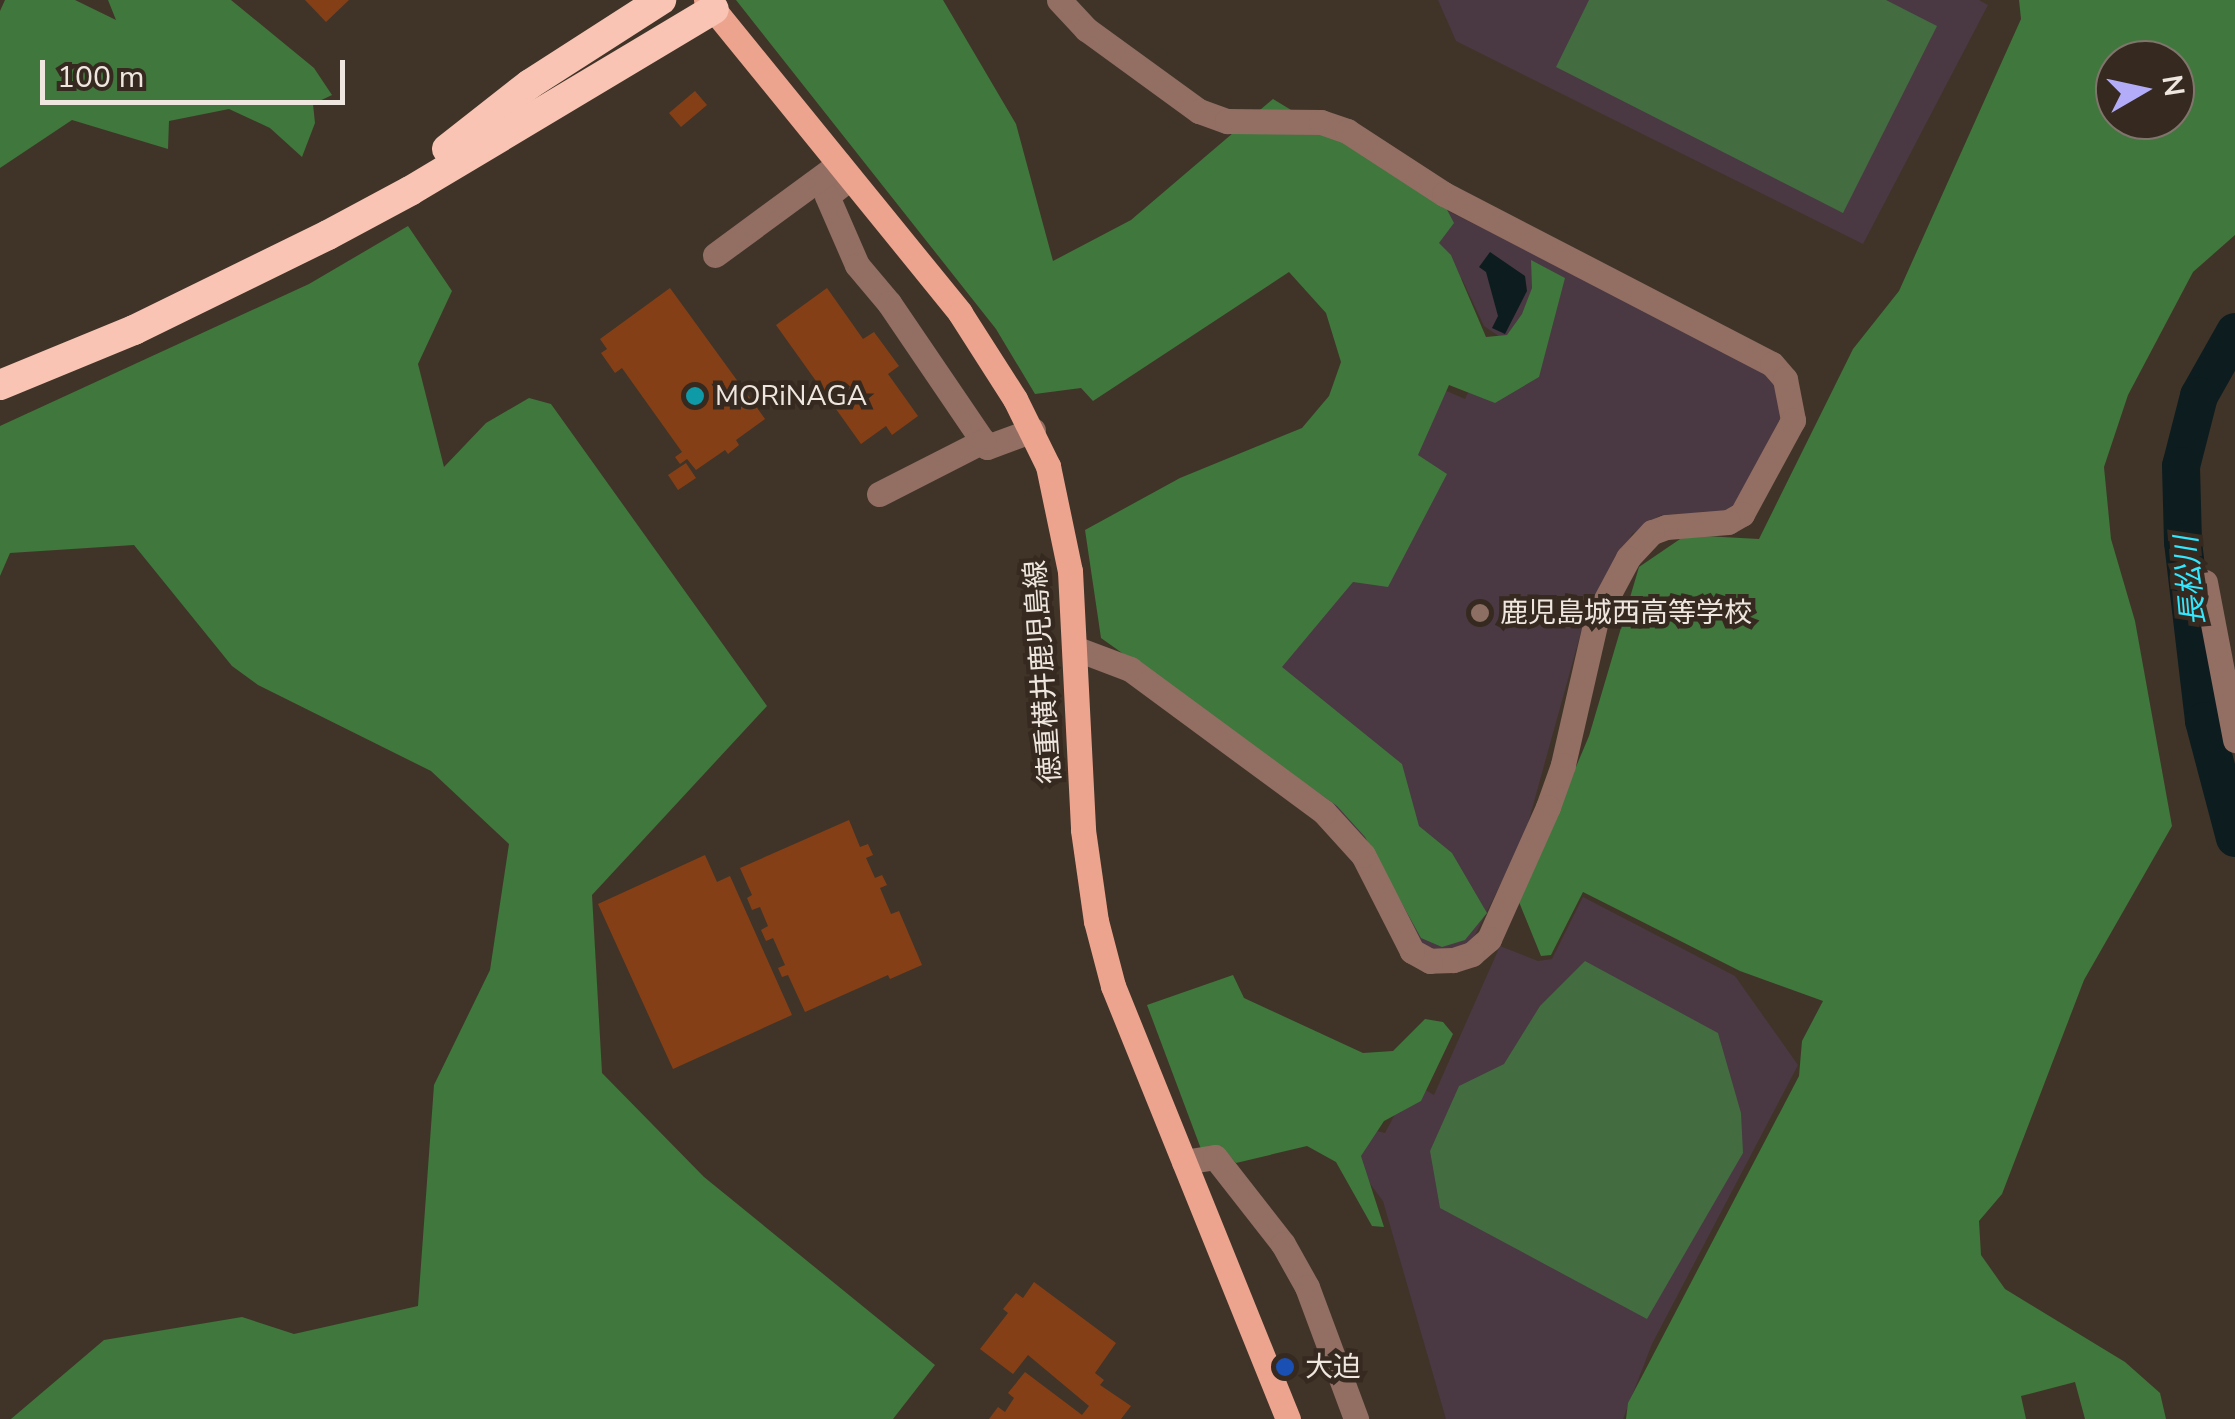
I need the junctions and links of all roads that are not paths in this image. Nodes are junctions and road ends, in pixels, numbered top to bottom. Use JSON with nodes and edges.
{"nodes":[{"id":1,"x":660,"y":0,"type":"edge"},
{"id":2,"x":1060,"y":0,"type":"edge"},
{"id":3,"x":710,"y":5,"type":"edge"},
{"id":4,"x":844,"y":171,"type":"junction"},
{"id":5,"x":379,"y":205,"type":"junction"},
{"id":6,"x":715,"y":254,"type":"dead end"},
{"id":7,"x":0,"y":385,"type":"edge"},
{"id":8,"x":1033,"y":430,"type":"junction"},
{"id":9,"x":983,"y":441,"type":"junction"},
{"id":10,"x":879,"y":494,"type":"dead end"},
{"id":11,"x":2205,"y":582,"type":"dead end"},
{"id":12,"x":1077,"y":649,"type":"junction"},
{"id":13,"x":2235,"y":740,"type":"edge"},
{"id":14,"x":1184,"y":1162,"type":"junction"},
{"id":15,"x":1288,"y":1419,"type":"edge"},
{"id":16,"x":1356,"y":1419,"type":"edge"}],
"edges":[{"from":1,"to":5,"type":"highway"},
{"from":2,"to":12,"type":"street"},
{"from":3,"to":4,"type":"main road","name":"徳重横井鹿児島線"},
{"from":3,"to":5,"type":"highway"},
{"from":4,"to":6,"type":"street"},
{"from":4,"to":8,"type":"main road","name":"徳重横井鹿児島線"},
{"from":4,"to":9,"type":"street"},
{"from":5,"to":7,"type":"highway"},
{"from":8,"to":9,"type":"street"},
{"from":8,"to":12,"type":"main road","name":"徳重横井鹿児島線"},
{"from":9,"to":10,"type":"street"},
{"from":11,"to":13,"type":"street"},
{"from":12,"to":14,"type":"main road","name":"徳重横井鹿児島線"},
{"from":14,"to":15,"type":"main road","name":"徳重横井鹿児島線"},
{"from":14,"to":16,"type":"street"}]}
